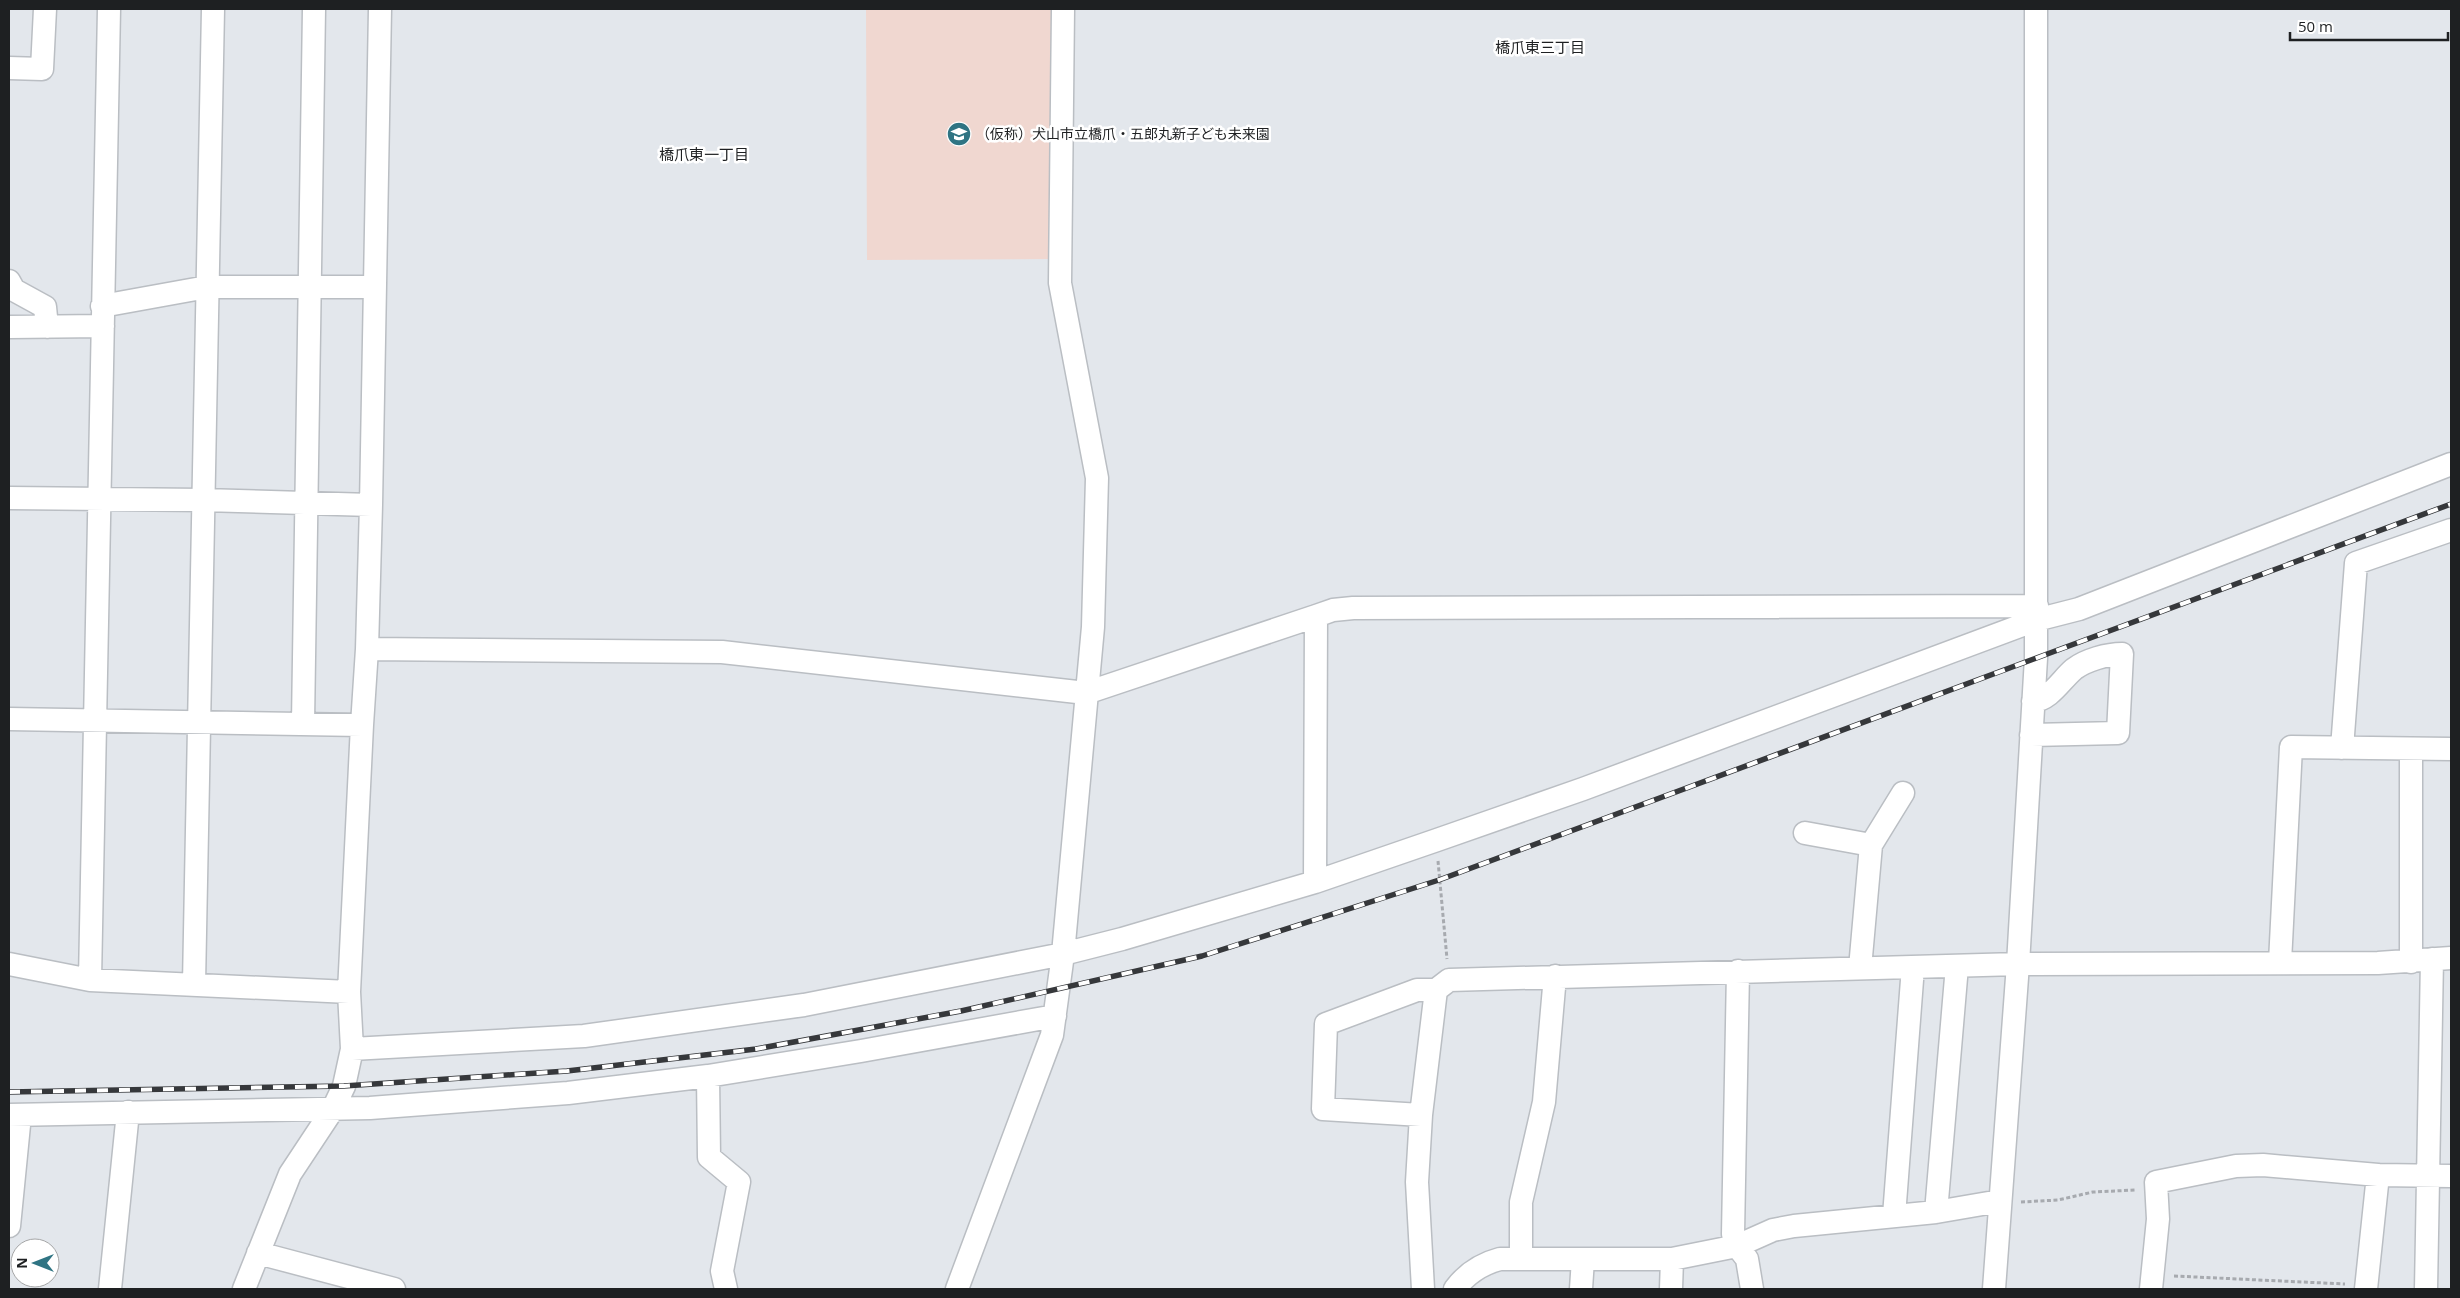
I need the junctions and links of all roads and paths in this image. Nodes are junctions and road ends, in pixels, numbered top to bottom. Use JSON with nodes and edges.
{"nodes":[{"id":1,"x":45,"y":9,"type":"edge"},
{"id":2,"x":108,"y":9,"type":"edge"},
{"id":3,"x":213,"y":9,"type":"edge"},
{"id":4,"x":314,"y":9,"type":"edge"},
{"id":5,"x":380,"y":9,"type":"edge"},
{"id":6,"x":1063,"y":9,"type":"edge"},
{"id":7,"x":2036,"y":9,"type":"edge"},
{"id":8,"x":9,"y":68,"type":"edge"},
{"id":9,"x":9,"y":281,"type":"edge"},
{"id":10,"x":207,"y":287,"type":"junction"},
{"id":11,"x":310,"y":287,"type":"junction"},
{"id":12,"x":375,"y":287,"type":"junction"},
{"id":13,"x":102,"y":316,"type":"junction"},
{"id":14,"x":9,"y":327,"type":"edge"},
{"id":15,"x":47,"y":327,"type":"junction"},
{"id":16,"x":2451,"y":464,"type":"edge"},
{"id":17,"x":9,"y":498,"type":"edge"},
{"id":18,"x":99,"y":499,"type":"junction"},
{"id":19,"x":203,"y":500,"type":"junction"},
{"id":20,"x":307,"y":503,"type":"junction"},
{"id":21,"x":371,"y":505,"type":"junction"},
{"id":22,"x":2451,"y":530,"type":"edge"},
{"id":23,"x":2037,"y":613,"type":"junction"},
{"id":24,"x":1316,"y":616,"type":"junction"},
{"id":25,"x":367,"y":649,"type":"junction"},
{"id":26,"x":1086,"y":692,"type":"junction"},
{"id":27,"x":2032,"y":701,"type":"junction"},
{"id":28,"x":9,"y":719,"type":"edge"},
{"id":29,"x":95,"y":719,"type":"junction"},
{"id":30,"x":199,"y":721,"type":"junction"},
{"id":31,"x":303,"y":723,"type":"junction"},
{"id":32,"x":362,"y":725,"type":"junction"},
{"id":33,"x":2031,"y":736,"type":"junction"},
{"id":34,"x":2342,"y":748,"type":"junction"},
{"id":35,"x":2451,"y":749,"type":"edge"},
{"id":36,"x":2411,"y":750,"type":"junction"},
{"id":37,"x":1903,"y":793,"type":"dead end"},
{"id":38,"x":1805,"y":833,"type":"dead end"},
{"id":39,"x":1437,"y":840,"type":"junction"},
{"id":40,"x":1871,"y":845,"type":"junction"},
{"id":41,"x":1314,"y":882,"type":"junction"},
{"id":42,"x":1063,"y":954,"type":"junction"},
{"id":43,"x":2432,"y":959,"type":"edge"},
{"id":44,"x":2280,"y":962,"type":"junction"},
{"id":45,"x":9,"y":964,"type":"edge"},
{"id":46,"x":2018,"y":964,"type":"junction"},
{"id":47,"x":1957,"y":966,"type":"junction"},
{"id":48,"x":1913,"y":967,"type":"junction"},
{"id":49,"x":1860,"y":968,"type":"junction"},
{"id":50,"x":1738,"y":971,"type":"junction"},
{"id":51,"x":1555,"y":976,"type":"junction"},
{"id":52,"x":90,"y":980,"type":"junction"},
{"id":53,"x":194,"y":984,"type":"junction"},
{"id":54,"x":1442,"y":985,"type":"junction"},
{"id":55,"x":349,"y":992,"type":"junction"},
{"id":56,"x":1055,"y":1016,"type":"junction"},
{"id":57,"x":352,"y":1049,"type":"junction"},
{"id":58,"x":708,"y":1076,"type":"junction"},
{"id":59,"x":333,"y":1109,"type":"junction"},
{"id":60,"x":128,"y":1112,"type":"junction"},
{"id":61,"x":15,"y":1115,"type":"edge"},
{"id":62,"x":1421,"y":1116,"type":"junction"},
{"id":63,"x":2378,"y":1175,"type":"junction"},
{"id":64,"x":2428,"y":1176,"type":"junction"},
{"id":65,"x":2451,"y":1176,"type":"edge"},
{"id":66,"x":2156,"y":1188,"type":"junction"},
{"id":67,"x":2000,"y":1201,"type":"junction"},
{"id":68,"x":1936,"y":1212,"type":"junction"},
{"id":69,"x":1894,"y":1216,"type":"junction"},
{"id":70,"x":9,"y":1226,"type":"edge"},
{"id":71,"x":1737,"y":1246,"type":"junction"},
{"id":72,"x":258,"y":1253,"type":"junction"},
{"id":73,"x":1521,"y":1258,"type":"junction"},
{"id":74,"x":1583,"y":1259,"type":"junction"},
{"id":75,"x":1672,"y":1260,"type":"junction"},
{"id":76,"x":2152,"y":1282,"type":"edge"},
{"id":77,"x":2367,"y":1287,"type":"edge"},
{"id":78,"x":110,"y":1289,"type":"edge"},
{"id":79,"x":244,"y":1289,"type":"edge"},
{"id":80,"x":394,"y":1289,"type":"edge"},
{"id":81,"x":726,"y":1289,"type":"edge"},
{"id":82,"x":957,"y":1289,"type":"edge"},
{"id":83,"x":1422,"y":1289,"type":"edge"},
{"id":84,"x":1454,"y":1289,"type":"edge"},
{"id":85,"x":1581,"y":1289,"type":"edge"},
{"id":86,"x":1671,"y":1289,"type":"edge"},
{"id":87,"x":1752,"y":1289,"type":"edge"},
{"id":88,"x":1994,"y":1289,"type":"edge"},
{"id":89,"x":2426,"y":1289,"type":"edge"}],
"edges":[{"from":1,"to":8,"type":"street"},
{"from":2,"to":13,"type":"street"},
{"from":3,"to":10,"type":"street"},
{"from":4,"to":11,"type":"street"},
{"from":5,"to":12,"type":"street"},
{"from":6,"to":26,"type":"street"},
{"from":7,"to":23,"type":"street"},
{"from":9,"to":15,"type":"street"},
{"from":10,"to":11,"type":"street"},
{"from":10,"to":13,"type":"street"},
{"from":10,"to":19,"type":"street"},
{"from":11,"to":12,"type":"street"},
{"from":11,"to":20,"type":"street"},
{"from":12,"to":21,"type":"street"},
{"from":13,"to":15,"type":"street"},
{"from":13,"to":18,"type":"street"},
{"from":14,"to":15,"type":"street"},
{"from":16,"to":23,"type":"street"},
{"from":17,"to":18,"type":"street"},
{"from":18,"to":19,"type":"street"},
{"from":18,"to":29,"type":"street"},
{"from":19,"to":20,"type":"street"},
{"from":19,"to":30,"type":"street"},
{"from":20,"to":21,"type":"street"},
{"from":20,"to":31,"type":"street"},
{"from":21,"to":25,"type":"street"},
{"from":22,"to":34,"type":"street"},
{"from":23,"to":24,"type":"street"},
{"from":23,"to":27,"type":"street"},
{"from":23,"to":39,"type":"street"},
{"from":24,"to":26,"type":"street"},
{"from":24,"to":41,"type":"street"},
{"from":25,"to":26,"type":"street"},
{"from":25,"to":32,"type":"street"},
{"from":26,"to":42,"type":"street"},
{"from":27,"to":33,"type":"street"},
{"from":27,"to":33,"type":"street"},
{"from":28,"to":29,"type":"street"},
{"from":29,"to":30,"type":"street"},
{"from":29,"to":52,"type":"street"},
{"from":30,"to":31,"type":"street"},
{"from":30,"to":53,"type":"street"},
{"from":31,"to":32,"type":"street"},
{"from":32,"to":55,"type":"street"},
{"from":33,"to":46,"type":"street"},
{"from":34,"to":36,"type":"street"},
{"from":34,"to":44,"type":"street"},
{"from":35,"to":36,"type":"street"},
{"from":36,"to":43,"type":"street"},
{"from":37,"to":40,"type":"street"},
{"from":38,"to":40,"type":"street"},
{"from":39,"to":41,"type":"street"},
{"from":39,"to":54,"type":"path"},
{"from":40,"to":49,"type":"street"},
{"from":41,"to":42,"type":"street"},
{"from":42,"to":56,"type":"street"},
{"from":42,"to":57,"type":"street"},
{"from":43,"to":44,"type":"street"},
{"from":43,"to":64,"type":"street"},
{"from":44,"to":46,"type":"street"},
{"from":45,"to":52,"type":"street"},
{"from":46,"to":47,"type":"street"},
{"from":46,"to":67,"type":"street"},
{"from":47,"to":48,"type":"street"},
{"from":47,"to":68,"type":"street"},
{"from":48,"to":49,"type":"street"},
{"from":48,"to":69,"type":"street"},
{"from":49,"to":50,"type":"street"},
{"from":50,"to":51,"type":"street"},
{"from":50,"to":71,"type":"street"},
{"from":51,"to":54,"type":"street"},
{"from":51,"to":73,"type":"street"},
{"from":52,"to":53,"type":"street"},
{"from":53,"to":55,"type":"street"},
{"from":54,"to":62,"type":"street"},
{"from":54,"to":62,"type":"street"},
{"from":55,"to":57,"type":"street"},
{"from":56,"to":58,"type":"street"},
{"from":56,"to":82,"type":"street"},
{"from":57,"to":59,"type":"street"},
{"from":58,"to":59,"type":"street"},
{"from":58,"to":81,"type":"street"},
{"from":59,"to":60,"type":"street"},
{"from":59,"to":72,"type":"street"},
{"from":60,"to":61,"type":"street"},
{"from":60,"to":78,"type":"street"},
{"from":61,"to":70,"type":"street"},
{"from":62,"to":83,"type":"street"},
{"from":63,"to":64,"type":"street"},
{"from":63,"to":66,"type":"street"},
{"from":63,"to":77,"type":"street"},
{"from":64,"to":65,"type":"street"},
{"from":64,"to":89,"type":"street"},
{"from":66,"to":67,"type":"path"},
{"from":66,"to":76,"type":"street"},
{"from":67,"to":68,"type":"street"},
{"from":67,"to":88,"type":"street"},
{"from":68,"to":69,"type":"street"},
{"from":69,"to":71,"type":"street"},
{"from":71,"to":75,"type":"street"},
{"from":71,"to":87,"type":"street"},
{"from":72,"to":79,"type":"street"},
{"from":72,"to":80,"type":"street"},
{"from":73,"to":74,"type":"street"},
{"from":73,"to":84,"type":"street"},
{"from":74,"to":75,"type":"street"},
{"from":74,"to":85,"type":"street"},
{"from":75,"to":86,"type":"street"},
{"from":76,"to":77,"type":"path"}]}
